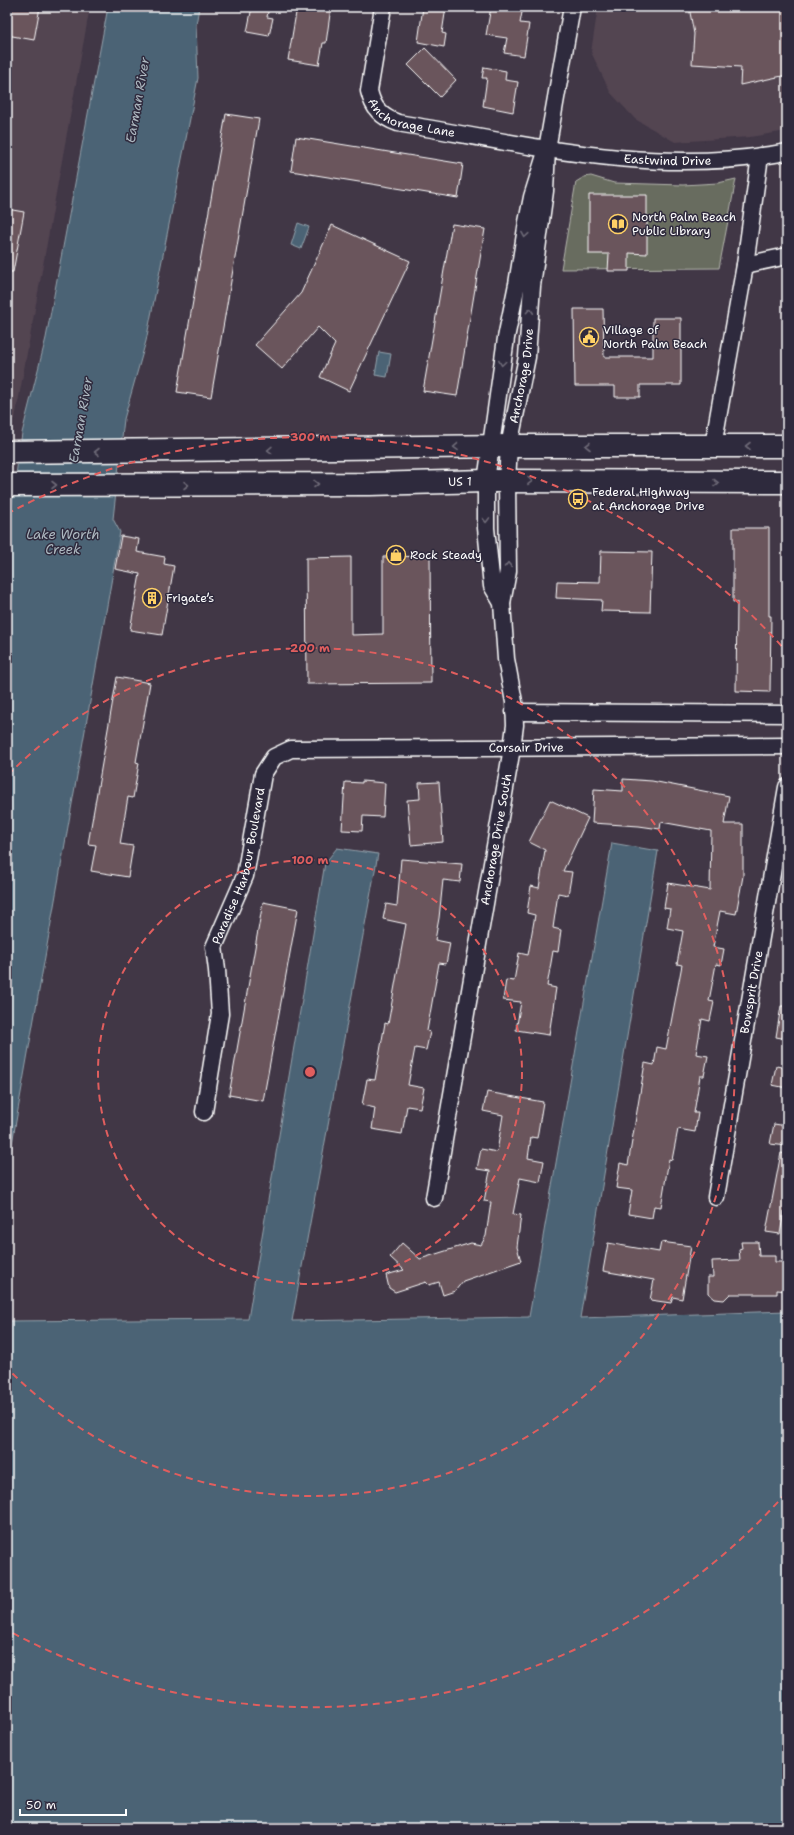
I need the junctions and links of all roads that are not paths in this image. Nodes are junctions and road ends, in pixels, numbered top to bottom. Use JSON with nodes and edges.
{"nodes":[{"id":1,"x":383,"y":7,"type":"edge"},
{"id":2,"x":572,"y":7,"type":"edge"},
{"id":3,"x":547,"y":149,"type":"junction"},
{"id":4,"x":787,"y":152,"type":"edge"},
{"id":5,"x":760,"y":156,"type":"junction"},
{"id":6,"x":787,"y":256,"type":"edge"},
{"id":7,"x":745,"y":265,"type":"junction"},
{"id":8,"x":500,"y":446,"type":"junction"},
{"id":9,"x":713,"y":446,"type":"junction"},
{"id":10,"x":787,"y":446,"type":"edge"},
{"id":11,"x":208,"y":451,"type":"junction"},
{"id":12,"x":12,"y":452,"type":"edge"},
{"id":13,"x":496,"y":481,"type":"junction"},
{"id":14,"x":787,"y":482,"type":"edge"},
{"id":15,"x":11,"y":485,"type":"edge"},
{"id":16,"x":160,"y":485,"type":"junction"},
{"id":17,"x":502,"y":603,"type":"junction"},
{"id":18,"x":514,"y":712,"type":"junction"},
{"id":19,"x":787,"y":714,"type":"edge"},
{"id":20,"x":787,"y":746,"type":"edge"},
{"id":21,"x":512,"y":748,"type":"junction"},
{"id":22,"x":269,"y":762,"type":"joint"},
{"id":23,"x":787,"y":787,"type":"edge"},
{"id":24,"x":204,"y":1112,"type":"dead end"},
{"id":25,"x":716,"y":1197,"type":"dead end"},
{"id":26,"x":434,"y":1198,"type":"dead end"}],
"edges":[{"from":1,"to":3,"type":"street","name":"Anchorage Lane"},
{"from":2,"to":3,"type":"street","name":"Anchorage Drive"},
{"from":3,"to":5,"type":"street","name":"Eastwind Drive"},
{"from":3,"to":8,"type":"street","name":"Anchorage Drive","one_way":true},
{"from":8,"to":3,"type":"street","name":"Anchorage Drive","one_way":true},
{"from":4,"to":5,"type":"street","name":"Eastwind Drive"},
{"from":5,"to":7,"type":"street"},
{"from":6,"to":7,"type":"street"},
{"from":7,"to":9,"type":"street"},
{"from":9,"to":8,"type":"main road","one_way":true},
{"from":8,"to":11,"type":"main road","one_way":true},
{"from":8,"to":13,"type":"street","name":"Anchorage Drive"},
{"from":8,"to":13,"type":"street","name":"Anchorage Drive"},
{"from":10,"to":9,"type":"main road","one_way":true},
{"from":11,"to":12,"type":"main road","one_way":true},
{"from":11,"to":16,"type":"main road"},
{"from":13,"to":14,"type":"main road","name":"US 1","number":"US 1","one_way":true},
{"from":16,"to":13,"type":"main road","name":"US 1","number":"US 1","one_way":true},
{"from":17,"to":13,"type":"street","name":"Anchorage Drive","one_way":true},
{"from":13,"to":17,"type":"street","name":"Anchorage Drive South","one_way":true},
{"from":15,"to":16,"type":"main road","name":"US 1","number":"US 1","one_way":true},
{"from":17,"to":18,"type":"street","name":"Anchorage Drive South"},
{"from":18,"to":19,"type":"street"},
{"from":18,"to":21,"type":"street","name":"Anchorage Drive South"},
{"from":20,"to":21,"type":"street","name":"Corsair Drive"},
{"from":21,"to":22,"type":"street","name":"Corsair Drive"},
{"from":21,"to":26,"type":"street","name":"Anchorage Drive South"},
{"from":22,"to":24,"type":"street","name":"Paradise Harbour Boulevard"},
{"from":23,"to":25,"type":"street","name":"Bowsprit Drive"}]}
